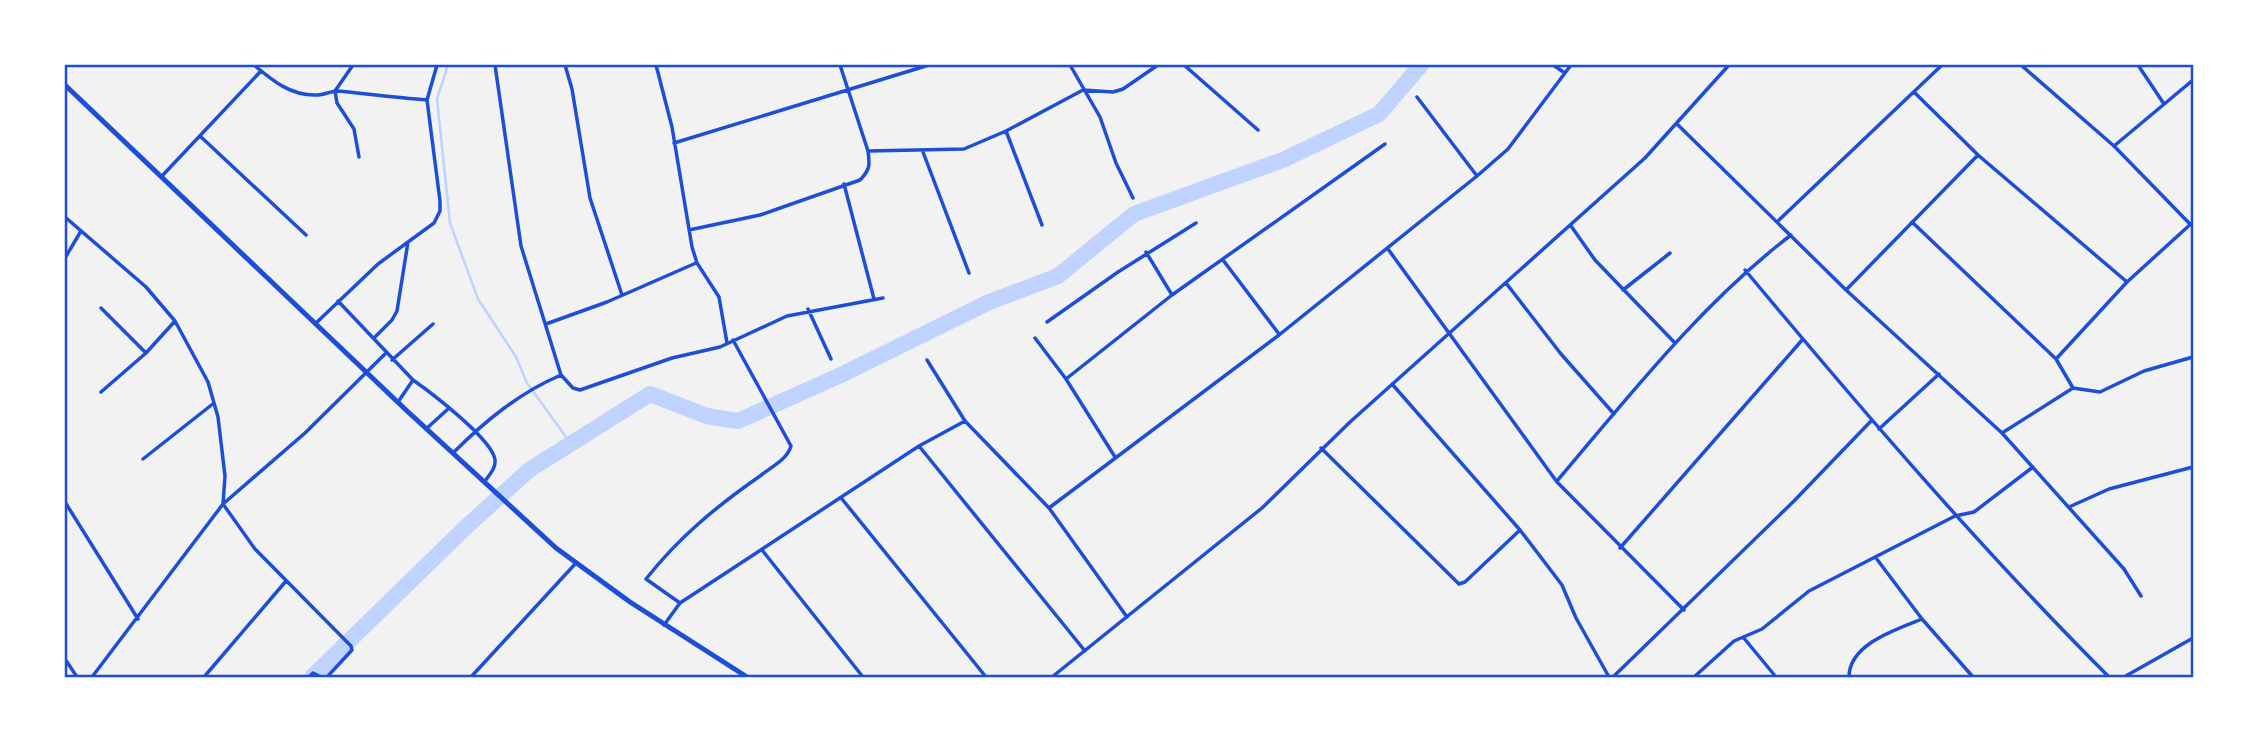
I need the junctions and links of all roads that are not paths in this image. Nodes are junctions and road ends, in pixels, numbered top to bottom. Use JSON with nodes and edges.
{"nodes":[{"id":1,"x":254,"y":65,"type":"edge"},
{"id":2,"x":353,"y":65,"type":"edge"},
{"id":3,"x":437,"y":65,"type":"edge"},
{"id":4,"x":495,"y":65,"type":"edge"},
{"id":5,"x":565,"y":65,"type":"edge"},
{"id":6,"x":656,"y":65,"type":"edge"},
{"id":7,"x":840,"y":65,"type":"edge"},
{"id":8,"x":929,"y":65,"type":"edge"},
{"id":9,"x":1070,"y":65,"type":"edge"},
{"id":10,"x":1158,"y":65,"type":"edge"},
{"id":11,"x":1184,"y":65,"type":"edge"},
{"id":12,"x":1553,"y":65,"type":"edge"},
{"id":13,"x":1571,"y":65,"type":"edge"},
{"id":14,"x":1729,"y":65,"type":"edge"},
{"id":15,"x":1942,"y":65,"type":"edge"},
{"id":16,"x":2021,"y":65,"type":"edge"},
{"id":17,"x":2138,"y":65,"type":"edge"},
{"id":18,"x":261,"y":71,"type":"junction"},
{"id":19,"x":1564,"y":73,"type":"junction"},
{"id":20,"x":2193,"y":80,"type":"edge"},
{"id":21,"x":65,"y":85,"type":"edge"},
{"id":22,"x":848,"y":88,"type":"junction"},
{"id":23,"x":1083,"y":90,"type":"junction"},
{"id":24,"x":335,"y":91,"type":"junction"},
{"id":25,"x":1913,"y":92,"type":"junction"},
{"id":26,"x":1417,"y":97,"type":"dead end"},
{"id":27,"x":427,"y":100,"type":"junction"},
{"id":28,"x":2165,"y":104,"type":"junction"},
{"id":29,"x":1677,"y":124,"type":"junction"},
{"id":30,"x":1258,"y":130,"type":"dead end"},
{"id":31,"x":1006,"y":131,"type":"junction"},
{"id":32,"x":200,"y":135,"type":"junction"},
{"id":33,"x":674,"y":143,"type":"junction"},
{"id":34,"x":1385,"y":144,"type":"dead end"},
{"id":35,"x":2113,"y":146,"type":"junction"},
{"id":36,"x":868,"y":151,"type":"junction"},
{"id":37,"x":923,"y":152,"type":"junction"},
{"id":38,"x":1978,"y":155,"type":"junction"},
{"id":39,"x":359,"y":158,"type":"dead end"},
{"id":40,"x":162,"y":176,"type":"junction"},
{"id":41,"x":1477,"y":176,"type":"junction"},
{"id":42,"x":844,"y":184,"type":"junction"},
{"id":43,"x":1133,"y":198,"type":"dead end"},
{"id":44,"x":65,"y":217,"type":"edge"},
{"id":45,"x":1778,"y":221,"type":"junction"},
{"id":46,"x":1912,"y":222,"type":"junction"},
{"id":47,"x":1196,"y":223,"type":"dead end"},
{"id":48,"x":2192,"y":223,"type":"edge"},
{"id":49,"x":1042,"y":225,"type":"dead end"},
{"id":50,"x":1571,"y":226,"type":"junction"},
{"id":51,"x":689,"y":230,"type":"junction"},
{"id":52,"x":80,"y":231,"type":"junction"},
{"id":53,"x":306,"y":235,"type":"dead end"},
{"id":54,"x":1791,"y":235,"type":"junction"},
{"id":55,"x":408,"y":242,"type":"junction"},
{"id":56,"x":1388,"y":250,"type":"junction"},
{"id":57,"x":1146,"y":252,"type":"junction"},
{"id":58,"x":1670,"y":253,"type":"dead end"},
{"id":59,"x":65,"y":258,"type":"edge"},
{"id":60,"x":1223,"y":260,"type":"junction"},
{"id":61,"x":697,"y":262,"type":"junction"},
{"id":62,"x":1745,"y":270,"type":"junction"},
{"id":63,"x":969,"y":273,"type":"dead end"},
{"id":64,"x":2127,"y":282,"type":"junction"},
{"id":65,"x":1506,"y":283,"type":"junction"},
{"id":66,"x":1623,"y":290,"type":"junction"},
{"id":67,"x":1846,"y":290,"type":"junction"},
{"id":68,"x":622,"y":295,"type":"junction"},
{"id":69,"x":1172,"y":295,"type":"junction"},
{"id":70,"x":883,"y":298,"type":"dead end"},
{"id":71,"x":874,"y":299,"type":"junction"},
{"id":72,"x":338,"y":301,"type":"junction"},
{"id":73,"x":102,"y":308,"type":"dead end"},
{"id":74,"x":808,"y":309,"type":"junction"},
{"id":75,"x":176,"y":321,"type":"junction"},
{"id":76,"x":1047,"y":322,"type":"dead end"},
{"id":77,"x":315,"y":324,"type":"junction"},
{"id":78,"x":433,"y":324,"type":"dead end"},
{"id":79,"x":546,"y":324,"type":"junction"},
{"id":80,"x":1450,"y":334,"type":"junction"},
{"id":81,"x":1279,"y":335,"type":"junction"},
{"id":82,"x":374,"y":338,"type":"junction"},
{"id":83,"x":1035,"y":338,"type":"dead end"},
{"id":84,"x":1803,"y":339,"type":"junction"},
{"id":85,"x":733,"y":340,"type":"junction"},
{"id":86,"x":727,"y":343,"type":"junction"},
{"id":87,"x":1675,"y":343,"type":"junction"},
{"id":88,"x":146,"y":353,"type":"junction"},
{"id":89,"x":386,"y":353,"type":"junction"},
{"id":90,"x":2193,"y":357,"type":"edge"},
{"id":91,"x":831,"y":359,"type":"dead end"},
{"id":92,"x":2056,"y":359,"type":"junction"},
{"id":93,"x":393,"y":360,"type":"junction"},
{"id":94,"x":927,"y":360,"type":"dead end"},
{"id":95,"x":368,"y":373,"type":"junction"},
{"id":96,"x":1939,"y":374,"type":"junction"},
{"id":97,"x":561,"y":375,"type":"junction"},
{"id":98,"x":1066,"y":379,"type":"junction"},
{"id":99,"x":414,"y":380,"type":"junction"},
{"id":100,"x":1392,"y":384,"type":"junction"},
{"id":101,"x":2073,"y":388,"type":"junction"},
{"id":102,"x":101,"y":392,"type":"dead end"},
{"id":103,"x":398,"y":402,"type":"junction"},
{"id":104,"x":214,"y":403,"type":"junction"},
{"id":105,"x":448,"y":409,"type":"junction"},
{"id":106,"x":1614,"y":414,"type":"junction"},
{"id":107,"x":1872,"y":420,"type":"junction"},
{"id":108,"x":965,"y":421,"type":"junction"},
{"id":109,"x":426,"y":429,"type":"junction"},
{"id":110,"x":1879,"y":429,"type":"junction"},
{"id":111,"x":474,"y":432,"type":"junction"},
{"id":112,"x":2002,"y":433,"type":"junction"},
{"id":113,"x":919,"y":446,"type":"junction"},
{"id":114,"x":1321,"y":448,"type":"junction"},
{"id":115,"x":453,"y":453,"type":"junction"},
{"id":116,"x":1115,"y":457,"type":"junction"},
{"id":117,"x":143,"y":459,"type":"dead end"},
{"id":118,"x":2033,"y":467,"type":"junction"},
{"id":119,"x":2193,"y":467,"type":"edge"},
{"id":120,"x":485,"y":482,"type":"junction"},
{"id":121,"x":1557,"y":482,"type":"junction"},
{"id":122,"x":842,"y":499,"type":"junction"},
{"id":123,"x":65,"y":502,"type":"edge"},
{"id":124,"x":223,"y":504,"type":"junction"},
{"id":125,"x":2069,"y":507,"type":"junction"},
{"id":126,"x":1049,"y":508,"type":"junction"},
{"id":127,"x":1955,"y":516,"type":"junction"},
{"id":128,"x":1520,"y":530,"type":"junction"},
{"id":129,"x":1620,"y":548,"type":"junction"},
{"id":130,"x":762,"y":549,"type":"junction"},
{"id":131,"x":1876,"y":558,"type":"junction"},
{"id":132,"x":576,"y":563,"type":"junction"},
{"id":133,"x":286,"y":581,"type":"junction"},
{"id":134,"x":2141,"y":596,"type":"dead end"},
{"id":135,"x":680,"y":603,"type":"junction"},
{"id":136,"x":1684,"y":610,"type":"junction"},
{"id":137,"x":1127,"y":617,"type":"junction"},
{"id":138,"x":138,"y":619,"type":"junction"},
{"id":139,"x":1922,"y":619,"type":"junction"},
{"id":140,"x":664,"y":625,"type":"junction"},
{"id":141,"x":1744,"y":637,"type":"junction"},
{"id":142,"x":2193,"y":638,"type":"edge"},
{"id":143,"x":1085,"y":650,"type":"junction"},
{"id":144,"x":65,"y":659,"type":"edge"},
{"id":145,"x":77,"y":677,"type":"edge"},
{"id":146,"x":92,"y":677,"type":"edge"},
{"id":147,"x":204,"y":677,"type":"edge"},
{"id":148,"x":309,"y":677,"type":"edge"},
{"id":149,"x":321,"y":677,"type":"edge"},
{"id":150,"x":327,"y":677,"type":"edge"},
{"id":151,"x":471,"y":677,"type":"edge"},
{"id":152,"x":747,"y":677,"type":"edge"},
{"id":153,"x":863,"y":677,"type":"edge"},
{"id":154,"x":986,"y":677,"type":"edge"},
{"id":155,"x":1052,"y":677,"type":"edge"},
{"id":156,"x":1611,"y":677,"type":"edge"},
{"id":157,"x":1694,"y":677,"type":"edge"},
{"id":158,"x":1776,"y":677,"type":"edge"},
{"id":159,"x":1849,"y":677,"type":"edge"},
{"id":160,"x":1973,"y":677,"type":"edge"},
{"id":161,"x":2109,"y":677,"type":"edge"},
{"id":162,"x":2124,"y":677,"type":"edge"}],
"edges":[{"from":1,"to":18,"type":"street"},
{"from":2,"to":24,"type":"street"},
{"from":3,"to":27,"type":"street"},
{"from":4,"to":79,"type":"street"},
{"from":5,"to":68,"type":"street"},
{"from":6,"to":33,"type":"street"},
{"from":7,"to":22,"type":"street"},
{"from":8,"to":22,"type":"street"},
{"from":9,"to":23,"type":"street"},
{"from":10,"to":23,"type":"street"},
{"from":11,"to":30,"type":"street"},
{"from":12,"to":19,"type":"street"},
{"from":13,"to":19,"type":"street"},
{"from":14,"to":29,"type":"street"},
{"from":15,"to":25,"type":"street"},
{"from":16,"to":35,"type":"street"},
{"from":17,"to":28,"type":"street"},
{"from":18,"to":24,"type":"street"},
{"from":18,"to":32,"type":"street"},
{"from":19,"to":41,"type":"street"},
{"from":20,"to":28,"type":"street"},
{"from":21,"to":40,"type":"main road"},
{"from":22,"to":33,"type":"street"},
{"from":22,"to":36,"type":"street"},
{"from":23,"to":31,"type":"street"},
{"from":23,"to":43,"type":"street"},
{"from":24,"to":27,"type":"street"},
{"from":24,"to":39,"type":"street"},
{"from":25,"to":38,"type":"street"},
{"from":25,"to":45,"type":"street"},
{"from":26,"to":41,"type":"street"},
{"from":27,"to":55,"type":"street"},
{"from":28,"to":35,"type":"street"},
{"from":29,"to":45,"type":"street"},
{"from":29,"to":50,"type":"street"},
{"from":31,"to":37,"type":"street"},
{"from":31,"to":49,"type":"street"},
{"from":32,"to":40,"type":"street"},
{"from":32,"to":53,"type":"street"},
{"from":33,"to":51,"type":"street"},
{"from":34,"to":60,"type":"street"},
{"from":35,"to":48,"type":"street"},
{"from":36,"to":37,"type":"street"},
{"from":36,"to":42,"type":"street"},
{"from":37,"to":63,"type":"street"},
{"from":38,"to":46,"type":"street"},
{"from":38,"to":64,"type":"street"},
{"from":40,"to":77,"type":"main road"},
{"from":41,"to":56,"type":"street"},
{"from":42,"to":51,"type":"street"},
{"from":42,"to":71,"type":"street"},
{"from":44,"to":52,"type":"street"},
{"from":45,"to":54,"type":"street"},
{"from":46,"to":67,"type":"street"},
{"from":46,"to":92,"type":"street"},
{"from":47,"to":57,"type":"street"},
{"from":48,"to":64,"type":"street"},
{"from":50,"to":65,"type":"street"},
{"from":50,"to":66,"type":"street"},
{"from":51,"to":61,"type":"street"},
{"from":52,"to":59,"type":"street"},
{"from":52,"to":75,"type":"street"},
{"from":54,"to":62,"type":"street"},
{"from":54,"to":67,"type":"street"},
{"from":55,"to":72,"type":"street"},
{"from":55,"to":82,"type":"street"},
{"from":56,"to":80,"type":"street"},
{"from":56,"to":81,"type":"street"},
{"from":57,"to":69,"type":"street"},
{"from":57,"to":76,"type":"street"},
{"from":58,"to":66,"type":"street"},
{"from":60,"to":69,"type":"street"},
{"from":60,"to":81,"type":"street"},
{"from":61,"to":68,"type":"street"},
{"from":61,"to":86,"type":"street"},
{"from":62,"to":84,"type":"street"},
{"from":62,"to":87,"type":"street"},
{"from":64,"to":92,"type":"street"},
{"from":65,"to":80,"type":"street"},
{"from":65,"to":106,"type":"street"},
{"from":66,"to":87,"type":"street"},
{"from":67,"to":96,"type":"street"},
{"from":68,"to":79,"type":"street"},
{"from":69,"to":98,"type":"street"},
{"from":70,"to":71,"type":"street"},
{"from":71,"to":74,"type":"street"},
{"from":72,"to":77,"type":"street"},
{"from":72,"to":82,"type":"street"},
{"from":73,"to":88,"type":"street"},
{"from":74,"to":85,"type":"street"},
{"from":74,"to":91,"type":"street"},
{"from":75,"to":88,"type":"street"},
{"from":75,"to":104,"type":"street"},
{"from":77,"to":95,"type":"main road"},
{"from":78,"to":93,"type":"street"},
{"from":79,"to":97,"type":"street"},
{"from":80,"to":100,"type":"street"},
{"from":80,"to":121,"type":"street"},
{"from":81,"to":116,"type":"street"},
{"from":82,"to":89,"type":"street"},
{"from":83,"to":98,"type":"street"},
{"from":84,"to":107,"type":"street"},
{"from":84,"to":129,"type":"street"},
{"from":85,"to":86,"type":"street"},
{"from":85,"to":135,"type":"street"},
{"from":86,"to":97,"type":"street"},
{"from":87,"to":106,"type":"street"},
{"from":88,"to":102,"type":"street"},
{"from":89,"to":93,"type":"street"},
{"from":89,"to":95,"type":"street"},
{"from":90,"to":101,"type":"street"},
{"from":92,"to":101,"type":"street"},
{"from":93,"to":99,"type":"street"},
{"from":94,"to":108,"type":"street"},
{"from":95,"to":103,"type":"main road"},
{"from":95,"to":124,"type":"street"},
{"from":96,"to":110,"type":"street"},
{"from":96,"to":112,"type":"street"},
{"from":97,"to":111,"type":"street"},
{"from":98,"to":116,"type":"street"},
{"from":99,"to":103,"type":"street"},
{"from":99,"to":105,"type":"street"},
{"from":100,"to":114,"type":"street"},
{"from":100,"to":128,"type":"street"},
{"from":101,"to":112,"type":"street"},
{"from":103,"to":109,"type":"main road"},
{"from":104,"to":117,"type":"street"},
{"from":104,"to":124,"type":"street"},
{"from":105,"to":109,"type":"street"},
{"from":105,"to":111,"type":"street"},
{"from":106,"to":121,"type":"street"},
{"from":107,"to":110,"type":"street"},
{"from":107,"to":136,"type":"street"},
{"from":108,"to":113,"type":"street"},
{"from":108,"to":126,"type":"street"},
{"from":109,"to":115,"type":"main road"},
{"from":110,"to":127,"type":"street"},
{"from":111,"to":115,"type":"street"},
{"from":111,"to":120,"type":"street"},
{"from":112,"to":118,"type":"street"},
{"from":113,"to":122,"type":"street"},
{"from":113,"to":143,"type":"street"},
{"from":114,"to":128,"type":"street"},
{"from":114,"to":137,"type":"street"},
{"from":115,"to":120,"type":"main road"},
{"from":116,"to":126,"type":"street"},
{"from":118,"to":125,"type":"street"},
{"from":118,"to":127,"type":"street"},
{"from":119,"to":125,"type":"street"},
{"from":120,"to":132,"type":"main road"},
{"from":121,"to":129,"type":"street"},
{"from":122,"to":130,"type":"street"},
{"from":122,"to":154,"type":"street"},
{"from":123,"to":138,"type":"street"},
{"from":124,"to":133,"type":"street"},
{"from":124,"to":138,"type":"street"},
{"from":125,"to":134,"type":"street"},
{"from":126,"to":137,"type":"street"},
{"from":127,"to":131,"type":"street"},
{"from":127,"to":161,"type":"street"},
{"from":128,"to":156,"type":"street"},
{"from":129,"to":136,"type":"street"},
{"from":130,"to":135,"type":"street"},
{"from":130,"to":153,"type":"street"},
{"from":131,"to":139,"type":"street"},
{"from":131,"to":141,"type":"street"},
{"from":132,"to":140,"type":"main road"},
{"from":132,"to":151,"type":"street"},
{"from":133,"to":147,"type":"street"},
{"from":133,"to":150,"type":"street"},
{"from":135,"to":140,"type":"street"},
{"from":136,"to":156,"type":"street"},
{"from":137,"to":143,"type":"street"},
{"from":138,"to":146,"type":"street"},
{"from":139,"to":159,"type":"street"},
{"from":139,"to":160,"type":"street"},
{"from":140,"to":152,"type":"main road"},
{"from":141,"to":157,"type":"street"},
{"from":141,"to":158,"type":"street"},
{"from":142,"to":162,"type":"street"},
{"from":143,"to":155,"type":"street"},
{"from":144,"to":145,"type":"street"},
{"from":148,"to":149,"type":"street"}]}
